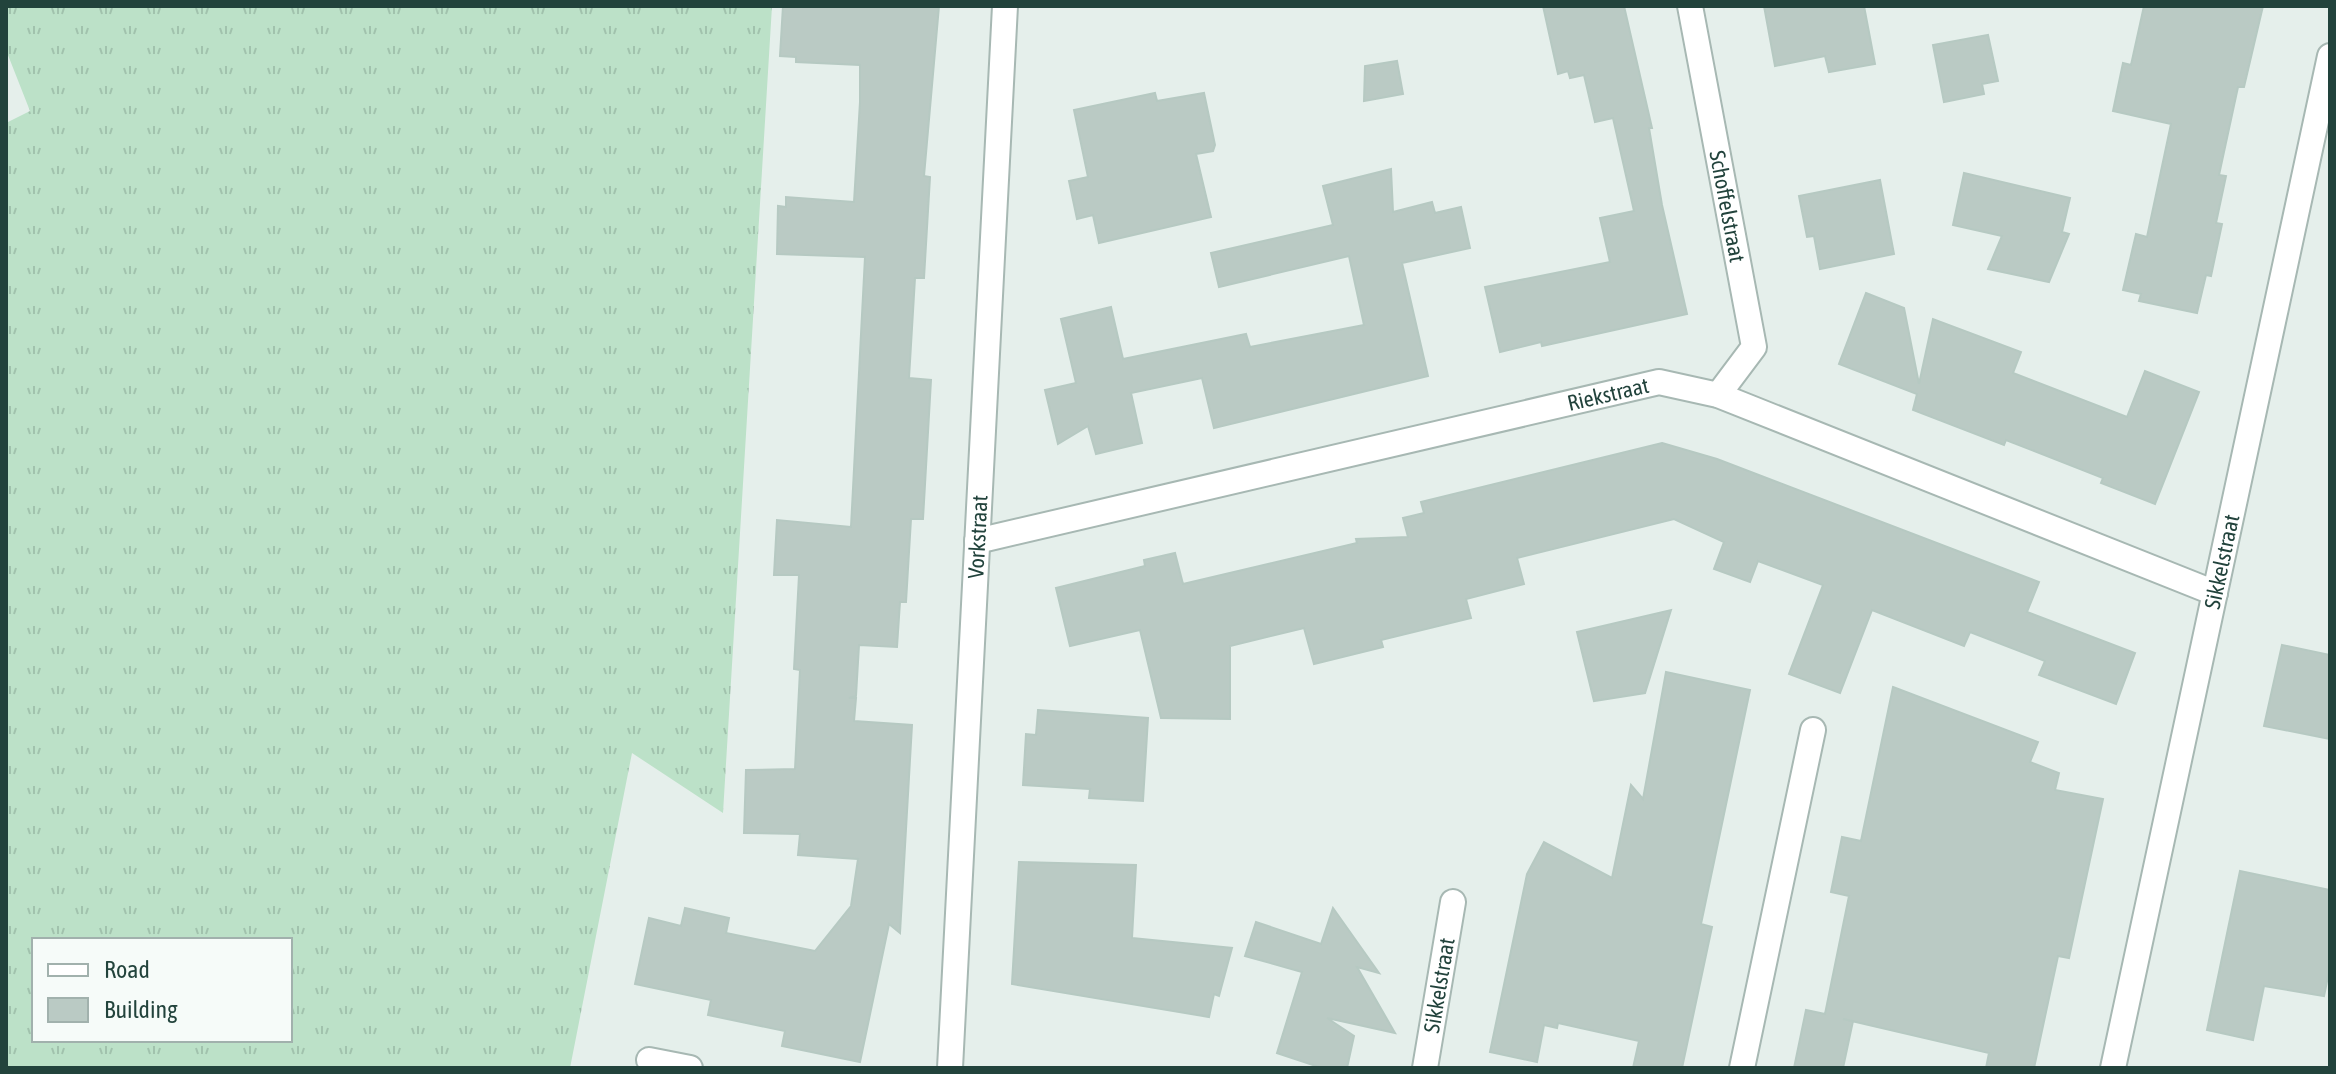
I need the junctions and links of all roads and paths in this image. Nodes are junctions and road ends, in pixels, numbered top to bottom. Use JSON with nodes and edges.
{"nodes":[{"id":1,"x":1005,"y":6,"type":"edge"},
{"id":2,"x":1690,"y":6,"type":"edge"},
{"id":3,"x":2330,"y":56,"type":"edge"},
{"id":4,"x":1718,"y":395,"type":"junction"},
{"id":5,"x":977,"y":541,"type":"junction"},
{"id":6,"x":2215,"y":593,"type":"junction"},
{"id":7,"x":1813,"y":730,"type":"dead end"},
{"id":8,"x":1453,"y":902,"type":"dead end"},
{"id":9,"x":649,"y":1060,"type":"dead end"},
{"id":10,"x":690,"y":1068,"type":"edge"},
{"id":11,"x":950,"y":1068,"type":"edge"},
{"id":12,"x":1425,"y":1068,"type":"edge"},
{"id":13,"x":1742,"y":1068,"type":"edge"},
{"id":14,"x":2113,"y":1068,"type":"edge"}],
"edges":[{"from":1,"to":5,"type":"street","name":"Vorkstraat"},
{"from":2,"to":4,"type":"street","name":"Schoffelstraat"},
{"from":3,"to":6,"type":"street","name":"Sikkelstraat"},
{"from":4,"to":5,"type":"street","name":"Riekstraat"},
{"from":4,"to":6,"type":"street","name":"Riekstraat"},
{"from":5,"to":11,"type":"street","name":"Vorkstraat"},
{"from":6,"to":14,"type":"street","name":"Sikkelstraat"},
{"from":7,"to":13,"type":"street"},
{"from":8,"to":12,"type":"street","name":"Sikkelstraat"},
{"from":9,"to":10,"type":"street"}]}
